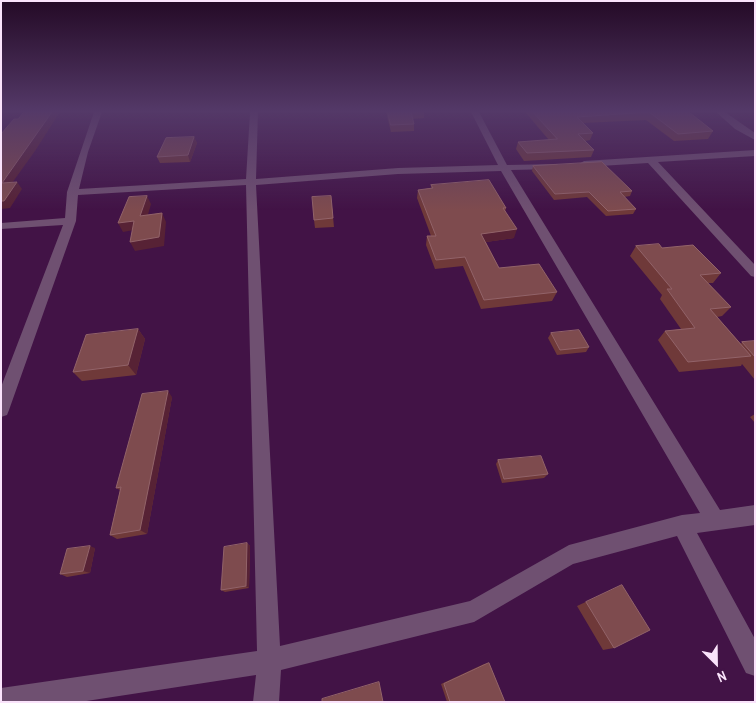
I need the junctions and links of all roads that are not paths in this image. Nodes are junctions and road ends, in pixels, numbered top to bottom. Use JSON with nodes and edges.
{"nodes":[{"id":1,"x":85,"y":145,"type":"edge"},
{"id":2,"x":253,"y":145,"type":"edge"},
{"id":3,"x":492,"y":145,"type":"edge"},
{"id":4,"x":755,"y":153,"type":"edge"},
{"id":5,"x":651,"y":160,"type":"junction"},
{"id":6,"x":504,"y":169,"type":"junction"},
{"id":7,"x":251,"y":182,"type":"junction"},
{"id":8,"x":72,"y":192,"type":"junction"},
{"id":9,"x":70,"y":221,"type":"junction"},
{"id":10,"x":1,"y":226,"type":"edge"},
{"id":11,"x":755,"y":273,"type":"edge"},
{"id":12,"x":1,"y":410,"type":"edge"},
{"id":13,"x":755,"y":516,"type":"edge"},
{"id":14,"x":715,"y":520,"type":"junction"},
{"id":15,"x":682,"y":525,"type":"junction"},
{"id":16,"x":269,"y":661,"type":"junction"},
{"id":17,"x":755,"y":664,"type":"edge"},
{"id":18,"x":1,"y":701,"type":"edge"},
{"id":19,"x":266,"y":702,"type":"edge"}],
"edges":[{"from":1,"to":8,"type":"street"},
{"from":2,"to":7,"type":"street"},
{"from":3,"to":6,"type":"street"},
{"from":4,"to":5,"type":"street"},
{"from":5,"to":6,"type":"street"},
{"from":5,"to":11,"type":"street"},
{"from":6,"to":7,"type":"street"},
{"from":6,"to":14,"type":"street"},
{"from":7,"to":8,"type":"street"},
{"from":7,"to":16,"type":"street"},
{"from":8,"to":9,"type":"street"},
{"from":9,"to":10,"type":"street"},
{"from":9,"to":12,"type":"street"},
{"from":13,"to":14,"type":"street"},
{"from":14,"to":15,"type":"street"},
{"from":15,"to":16,"type":"street"},
{"from":15,"to":17,"type":"street"},
{"from":16,"to":18,"type":"street"},
{"from":16,"to":19,"type":"street"}]}
